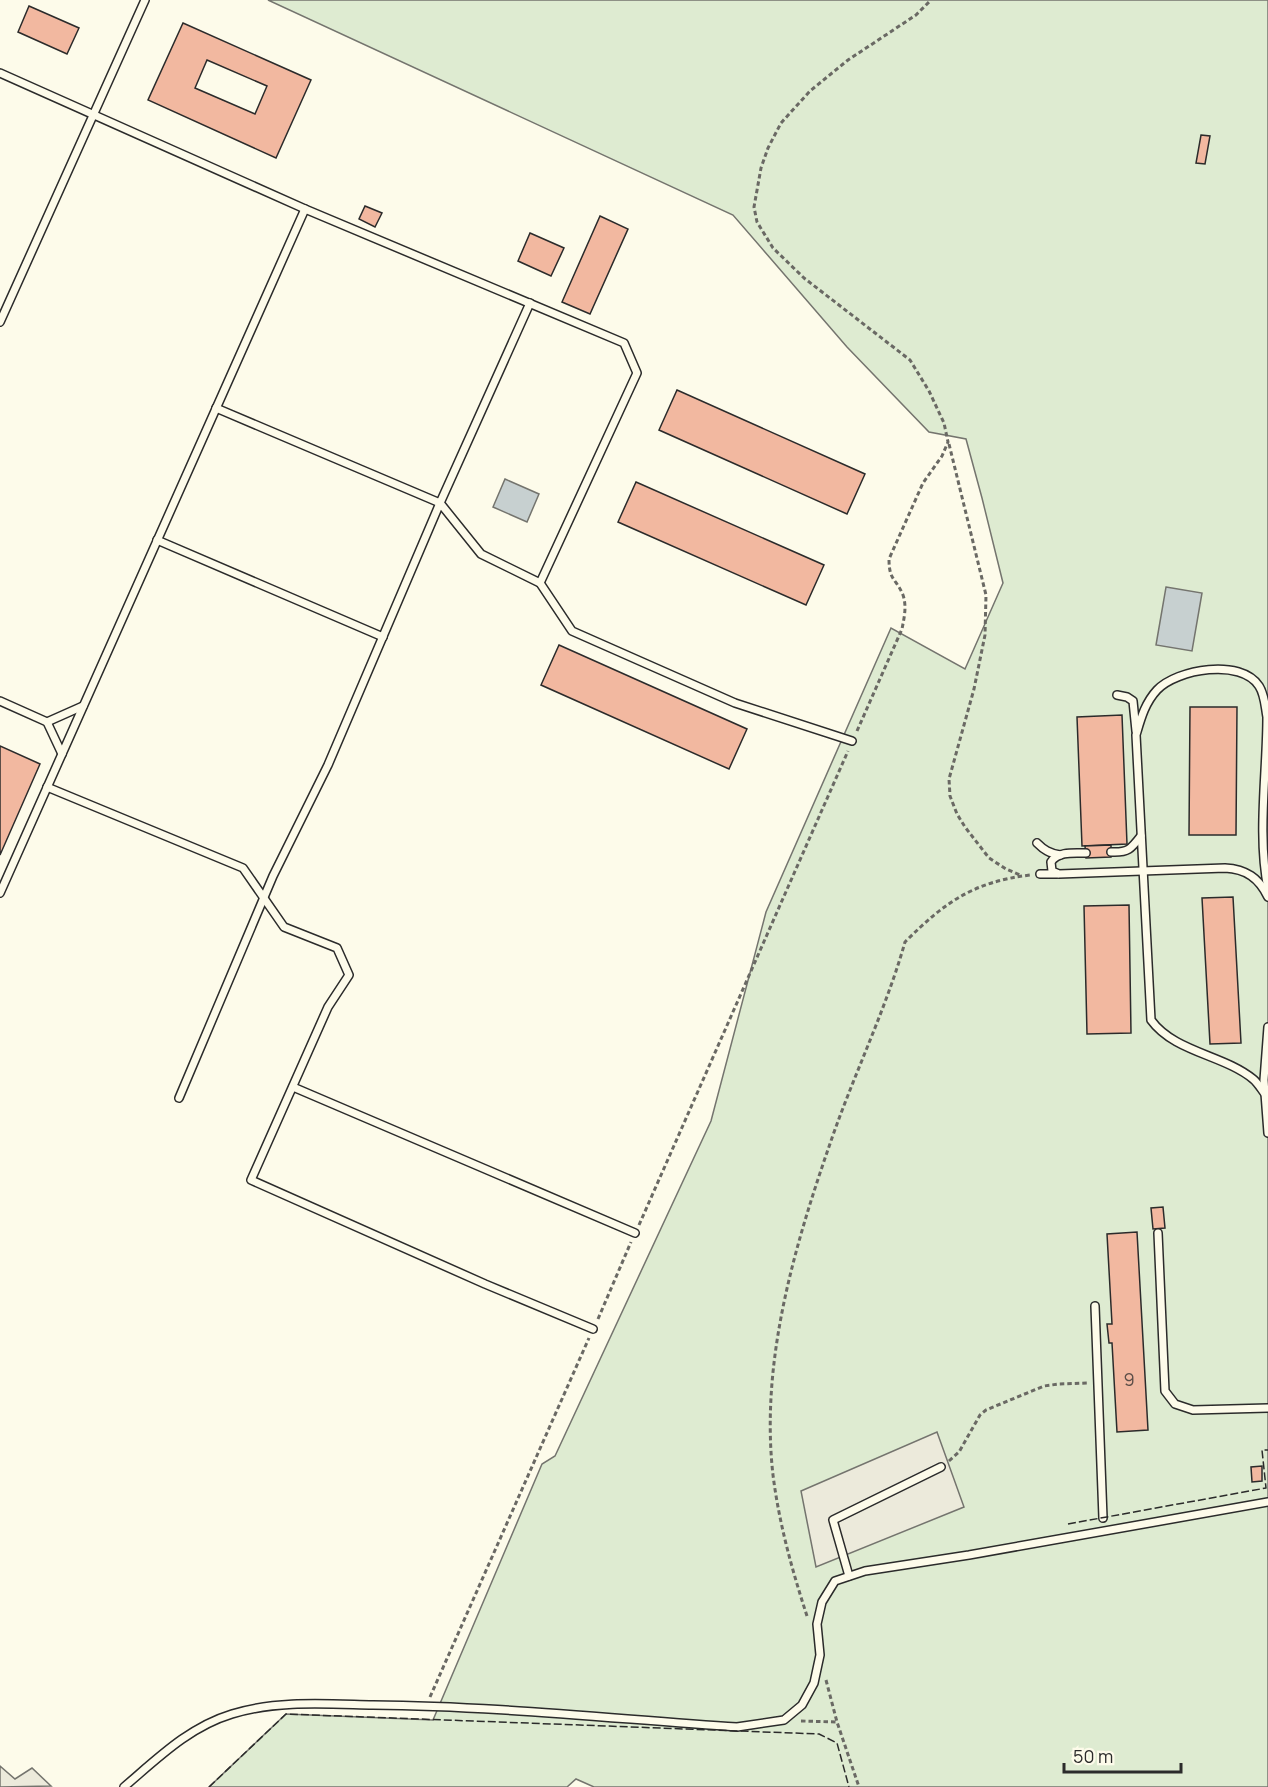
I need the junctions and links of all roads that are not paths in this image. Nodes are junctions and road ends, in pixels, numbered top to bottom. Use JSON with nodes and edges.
{"nodes":[{"id":1,"x":145,"y":0,"type":"edge"},
{"id":2,"x":0,"y":73,"type":"edge"},
{"id":3,"x":93,"y":114,"type":"junction"},
{"id":4,"x":305,"y":209,"type":"junction"},
{"id":5,"x":530,"y":303,"type":"junction"},
{"id":6,"x":0,"y":322,"type":"edge"},
{"id":7,"x":216,"y":408,"type":"junction"},
{"id":8,"x":440,"y":504,"type":"junction"},
{"id":9,"x":157,"y":540,"type":"junction"},
{"id":10,"x":540,"y":583,"type":"junction"},
{"id":11,"x":383,"y":637,"type":"junction"},
{"id":12,"x":1117,"y":694,"type":"dead end"},
{"id":13,"x":0,"y":701,"type":"edge"},
{"id":14,"x":83,"y":706,"type":"junction"},
{"id":15,"x":46,"y":722,"type":"junction"},
{"id":16,"x":1136,"y":735,"type":"junction"},
{"id":17,"x":852,"y":741,"type":"road end"},
{"id":18,"x":62,"y":754,"type":"junction"},
{"id":19,"x":47,"y":786,"type":"junction"},
{"id":20,"x":1141,"y":836,"type":"junction"},
{"id":21,"x":1036,"y":843,"type":"dead end"},
{"id":22,"x":1111,"y":852,"type":"dead end"},
{"id":23,"x":1086,"y":853,"type":"dead end"},
{"id":24,"x":1060,"y":855,"type":"junction"},
{"id":25,"x":1143,"y":871,"type":"junction"},
{"id":26,"x":1040,"y":874,"type":"road end"},
{"id":27,"x":1059,"y":874,"type":"junction"},
{"id":28,"x":1268,"y":889,"type":"edge"},
{"id":29,"x":0,"y":893,"type":"edge"},
{"id":30,"x":264,"y":897,"type":"junction"},
{"id":31,"x":1268,"y":897,"type":"edge"},
{"id":32,"x":1268,"y":1027,"type":"edge"},
{"id":33,"x":292,"y":1087,"type":"junction"},
{"id":34,"x":1264,"y":1094,"type":"junction"},
{"id":35,"x":179,"y":1098,"type":"dead end"},
{"id":36,"x":1268,"y":1133,"type":"edge"},
{"id":37,"x":635,"y":1233,"type":"road end"},
{"id":38,"x":1158,"y":1233,"type":"dead end"},
{"id":39,"x":1095,"y":1306,"type":"dead end"},
{"id":40,"x":593,"y":1329,"type":"road end"},
{"id":41,"x":1268,"y":1408,"type":"edge"},
{"id":42,"x":941,"y":1467,"type":"road end"},
{"id":43,"x":1268,"y":1502,"type":"edge"},
{"id":44,"x":1103,"y":1518,"type":"dead end"},
{"id":45,"x":849,"y":1576,"type":"junction"},
{"id":46,"x":124,"y":1787,"type":"edge"}],
"edges":[{"from":1,"to":3,"type":"lane"},
{"from":2,"to":3,"type":"lane"},
{"from":3,"to":4,"type":"lane"},
{"from":3,"to":6,"type":"lane"},
{"from":4,"to":5,"type":"lane"},
{"from":4,"to":7,"type":"lane"},
{"from":5,"to":8,"type":"lane"},
{"from":5,"to":10,"type":"lane"},
{"from":7,"to":8,"type":"lane"},
{"from":7,"to":9,"type":"lane"},
{"from":8,"to":10,"type":"lane"},
{"from":8,"to":11,"type":"lane"},
{"from":9,"to":11,"type":"lane"},
{"from":9,"to":14,"type":"lane"},
{"from":10,"to":17,"type":"lane"},
{"from":11,"to":30,"type":"lane"},
{"from":12,"to":16,"type":"lane"},
{"from":13,"to":15,"type":"lane"},
{"from":14,"to":15,"type":"lane"},
{"from":14,"to":18,"type":"lane"},
{"from":15,"to":18,"type":"lane"},
{"from":16,"to":20,"type":"lane"},
{"from":16,"to":28,"type":"lane"},
{"from":18,"to":19,"type":"lane"},
{"from":19,"to":29,"type":"lane"},
{"from":19,"to":30,"type":"lane"},
{"from":20,"to":22,"type":"lane"},
{"from":20,"to":25,"type":"lane"},
{"from":21,"to":24,"type":"lane"},
{"from":23,"to":24,"type":"lane"},
{"from":24,"to":27,"type":"lane"},
{"from":25,"to":27,"type":"lane"},
{"from":25,"to":31,"type":"lane"},
{"from":25,"to":34,"type":"lane"},
{"from":26,"to":27,"type":"lane"},
{"from":30,"to":33,"type":"lane"},
{"from":30,"to":35,"type":"lane"},
{"from":32,"to":34,"type":"lane"},
{"from":33,"to":37,"type":"lane"},
{"from":33,"to":40,"type":"lane"},
{"from":34,"to":36,"type":"lane"},
{"from":38,"to":41,"type":"lane"},
{"from":39,"to":44,"type":"lane"},
{"from":42,"to":45,"type":"lane"},
{"from":43,"to":45,"type":"lane"},
{"from":45,"to":46,"type":"lane"}]}
